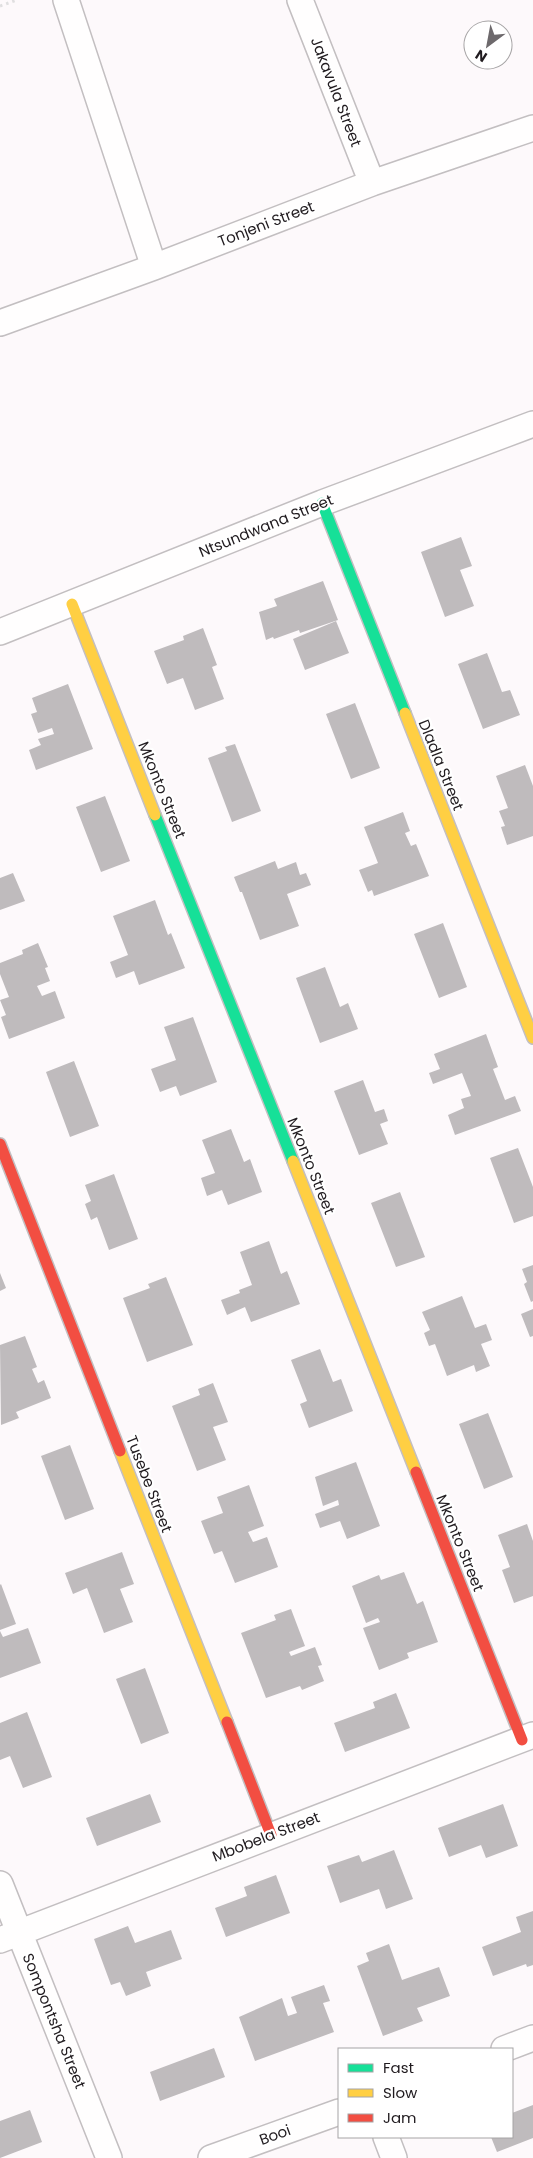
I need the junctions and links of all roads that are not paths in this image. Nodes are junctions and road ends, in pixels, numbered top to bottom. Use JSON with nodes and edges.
{"nodes":[{"id":1,"x":66,"y":0,"type":"edge"},
{"id":2,"x":300,"y":0,"type":"edge"},
{"id":3,"x":533,"y":128,"type":"edge"},
{"id":4,"x":372,"y":183,"type":"junction"},
{"id":5,"x":154,"y":268,"type":"junction"},
{"id":6,"x":0,"y":323,"type":"edge"},
{"id":7,"x":533,"y":424,"type":"edge"},
{"id":8,"x":322,"y":503,"type":"junction"},
{"id":9,"x":72,"y":604,"type":"junction"},
{"id":10,"x":0,"y":632,"type":"edge"},
{"id":11,"x":533,"y":1038,"type":"edge"},
{"id":12,"x":0,"y":1144,"type":"edge"},
{"id":13,"x":528,"y":1738,"type":"edge"},
{"id":14,"x":271,"y":1835,"type":"junction"},
{"id":15,"x":0,"y":1884,"type":"edge"},
{"id":16,"x":9,"y":1936,"type":"edge"},
{"id":17,"x":533,"y":2038,"type":"edge"},
{"id":18,"x":507,"y":2048,"type":"edge"},
{"id":19,"x":338,"y":2112,"type":"edge"},
{"id":20,"x":386,"y":2138,"type":"edge"},
{"id":21,"x":109,"y":2158,"type":"edge"},
{"id":22,"x":211,"y":2158,"type":"edge"},
{"id":23,"x":394,"y":2158,"type":"edge"}],
"edges":[{"from":1,"to":5,"type":"street"},
{"from":2,"to":4,"type":"street","name":"Jakavula Street"},
{"from":3,"to":4,"type":"street","name":"Tonjeni Street"},
{"from":4,"to":5,"type":"street","name":"Tonjeni Street"},
{"from":5,"to":6,"type":"street","name":"Tonjeni Street"},
{"from":7,"to":8,"type":"street","name":"Ntsundwana Street"},
{"from":8,"to":9,"type":"street","name":"Ntsundwana Street"},
{"from":8,"to":11,"type":"street","name":"Dladla Street"},
{"from":9,"to":10,"type":"street","name":"Ntsundwana Street"},
{"from":9,"to":13,"type":"street","name":"Mkonto Street"},
{"from":12,"to":14,"type":"street","name":"Tusebe Street"},
{"from":13,"to":14,"type":"street","name":"Mbobela Street"},
{"from":14,"to":16,"type":"street","name":"Mbobela Street"},
{"from":15,"to":16,"type":"street","name":"Sompontsha Street"},
{"from":16,"to":21,"type":"street","name":"Sompontsha Street"},
{"from":17,"to":18,"type":"street"},
{"from":19,"to":22,"type":"street","name":"Booi"},
{"from":20,"to":23,"type":"street"}]}
